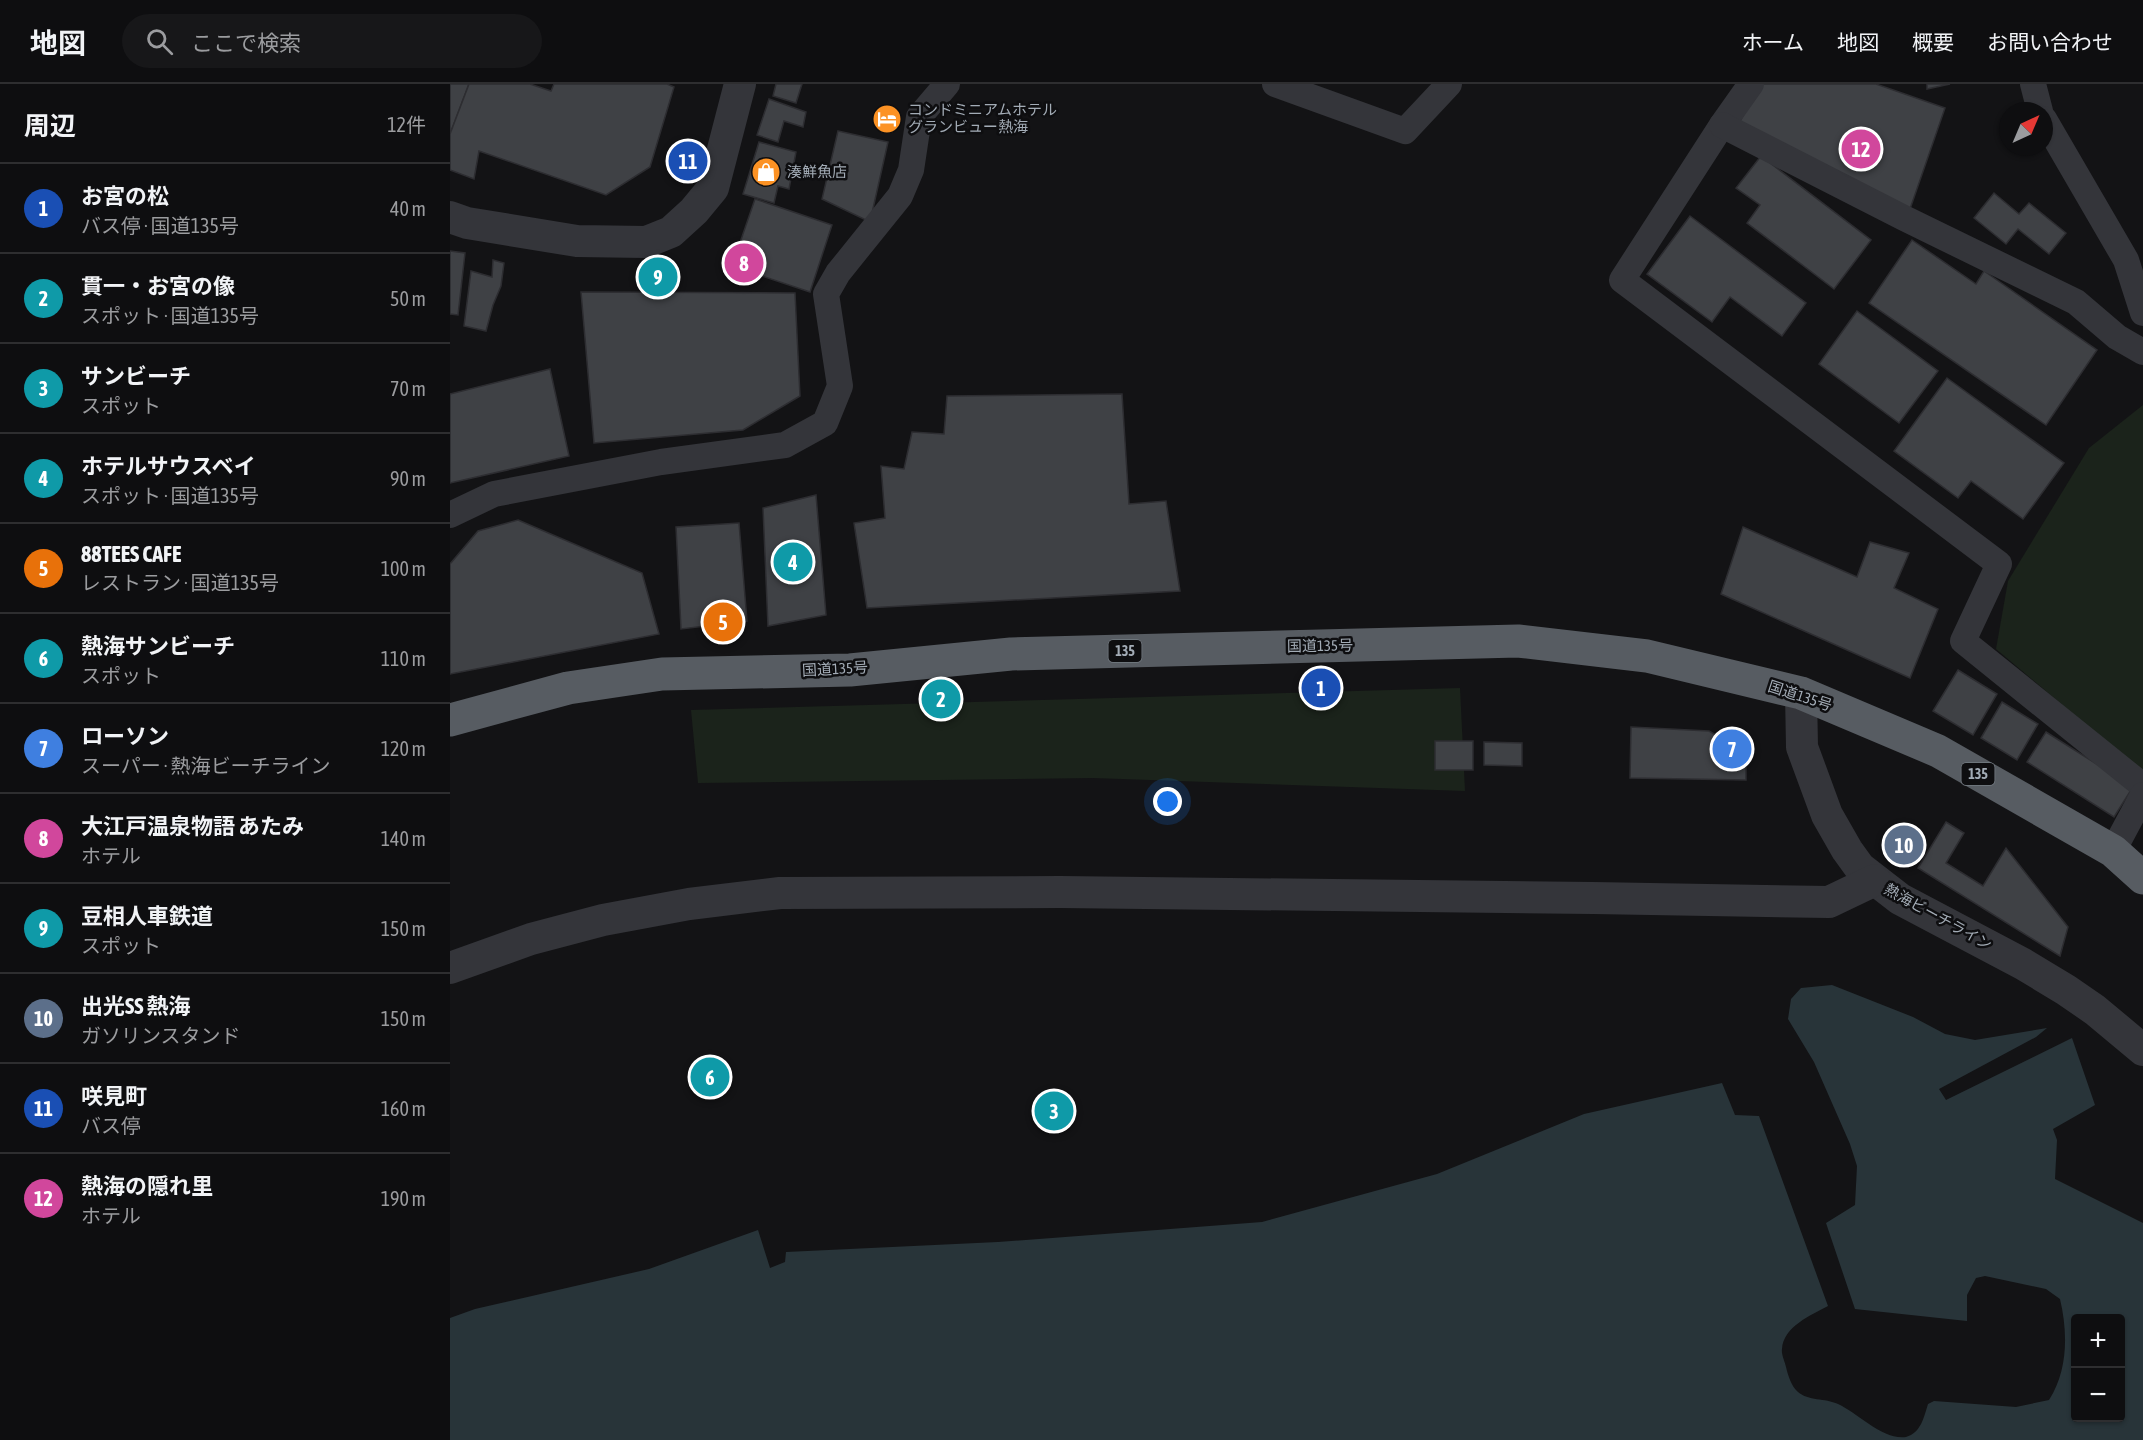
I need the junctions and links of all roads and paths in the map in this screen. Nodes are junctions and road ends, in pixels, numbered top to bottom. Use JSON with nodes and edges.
{"nodes":[{"id":1,"x":740,"y":84,"type":"edge"},
{"id":2,"x":947,"y":84,"type":"edge"},
{"id":3,"x":1275,"y":84,"type":"edge"},
{"id":4,"x":1449,"y":84,"type":"edge"},
{"id":5,"x":1751,"y":84,"type":"edge"},
{"id":6,"x":2033,"y":84,"type":"edge"},
{"id":7,"x":2038,"y":102,"type":"edge"},
{"id":8,"x":1722,"y":125,"type":"junction"},
{"id":9,"x":2053,"y":134,"type":"edge"},
{"id":10,"x":450,"y":217,"type":"edge"},
{"id":11,"x":2143,"y":313,"type":"edge"},
{"id":12,"x":2143,"y":352,"type":"edge"},
{"id":13,"x":450,"y":515,"type":"edge"},
{"id":14,"x":1801,"y":693,"type":"junction"},
{"id":15,"x":450,"y":720,"type":"edge"},
{"id":16,"x":2143,"y":786,"type":"edge"},
{"id":17,"x":2143,"y":795,"type":"edge"},
{"id":18,"x":2113,"y":851,"type":"junction"},
{"id":19,"x":2143,"y":878,"type":"edge"},
{"id":20,"x":1875,"y":880,"type":"junction"},
{"id":21,"x":450,"y":968,"type":"edge"},
{"id":22,"x":2143,"y":1050,"type":"edge"}],
"edges":[{"from":1,"to":10,"type":"street"},
{"from":2,"to":13,"type":"street"},
{"from":3,"to":4,"type":"street"},
{"from":5,"to":8,"type":"street"},
{"from":6,"to":7,"type":"street"},
{"from":8,"to":12,"type":"street"},
{"from":8,"to":16,"type":"street"},
{"from":9,"to":11,"type":"street"},
{"from":14,"to":15,"type":"highway","name":"国道135号","number":"135"},
{"from":14,"to":18,"type":"highway","name":"国道135号","number":"135"},
{"from":14,"to":20,"type":"street","name":"熱海ビーチライン"},
{"from":17,"to":18,"type":"street"},
{"from":18,"to":19,"type":"highway","name":"国道135号","number":"135"},
{"from":20,"to":21,"type":"street"},
{"from":20,"to":22,"type":"street","name":"熱海ビーチライン"}]}
